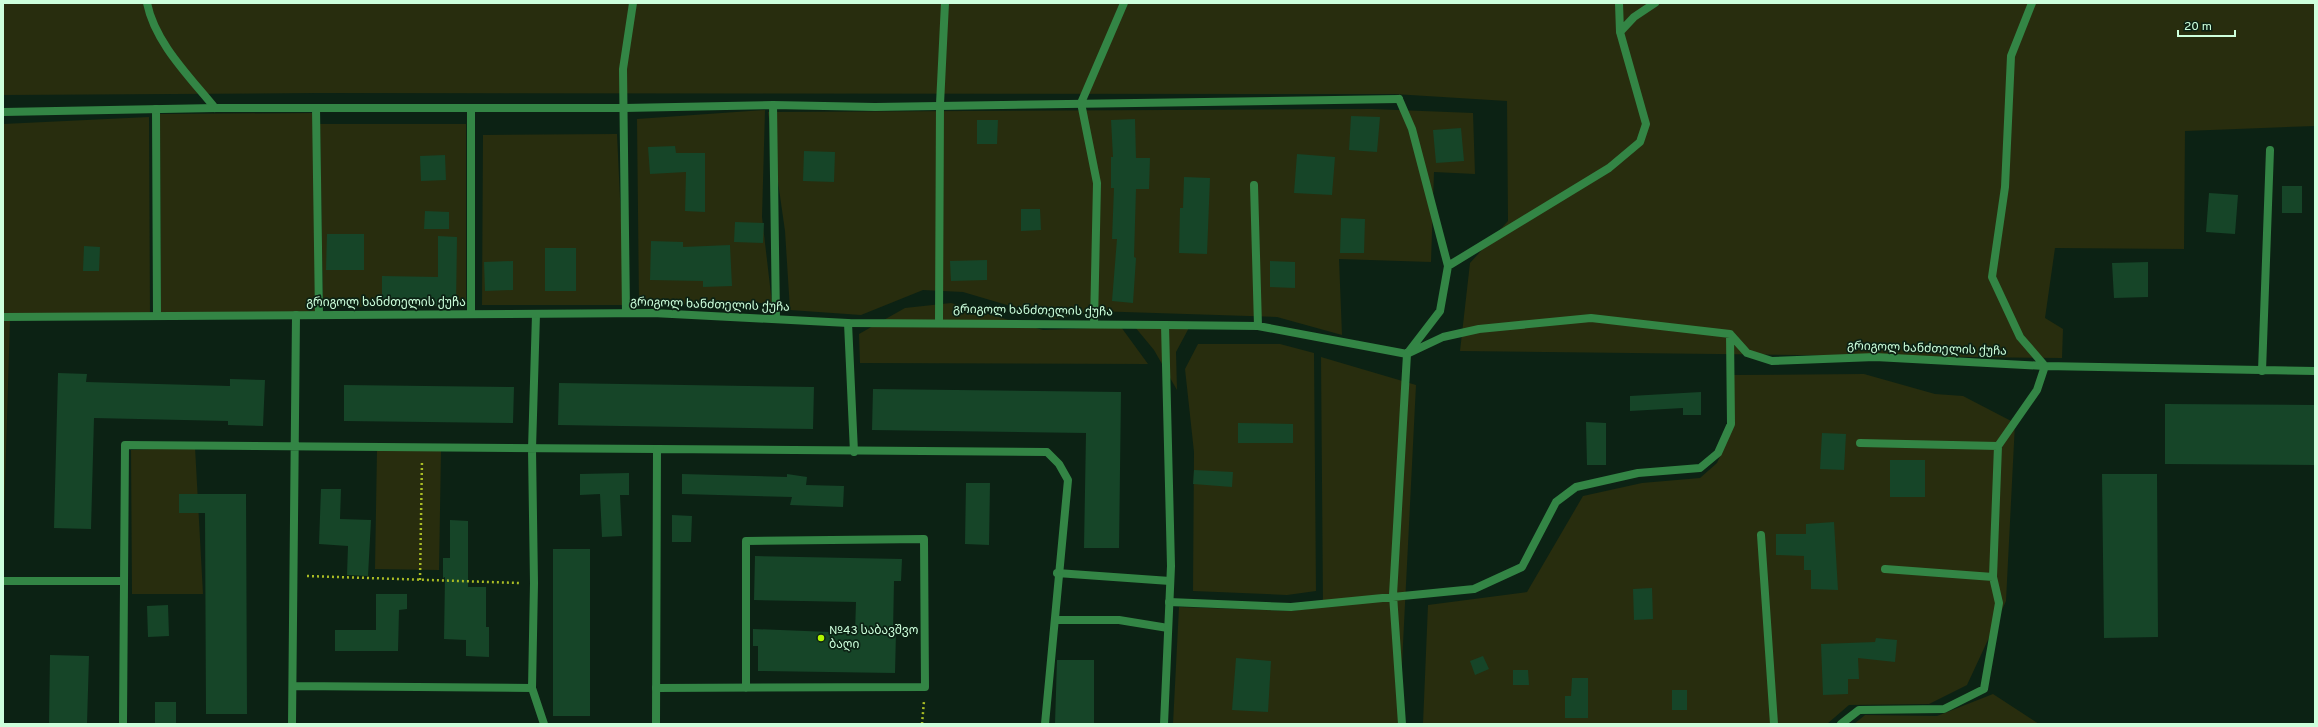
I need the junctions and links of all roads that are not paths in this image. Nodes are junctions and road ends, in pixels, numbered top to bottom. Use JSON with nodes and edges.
{"nodes":[{"id":1,"x":147,"y":3,"type":"edge"},
{"id":2,"x":633,"y":3,"type":"edge"},
{"id":3,"x":945,"y":3,"type":"edge"},
{"id":4,"x":1124,"y":3,"type":"edge"},
{"id":5,"x":1619,"y":3,"type":"edge"},
{"id":6,"x":1655,"y":3,"type":"edge"},
{"id":7,"x":2032,"y":3,"type":"edge"},
{"id":8,"x":1620,"y":32,"type":"junction"},
{"id":9,"x":1080,"y":103,"type":"junction"},
{"id":10,"x":940,"y":104,"type":"junction"},
{"id":11,"x":773,"y":105,"type":"junction"},
{"id":12,"x":215,"y":108,"type":"junction"},
{"id":13,"x":316,"y":108,"type":"junction"},
{"id":14,"x":471,"y":108,"type":"junction"},
{"id":15,"x":624,"y":108,"type":"junction"},
{"id":16,"x":156,"y":109,"type":"junction"},
{"id":17,"x":3,"y":112,"type":"edge"},
{"id":18,"x":2270,"y":150,"type":"dead end"},
{"id":19,"x":1254,"y":186,"type":"dead end"},
{"id":20,"x":1448,"y":266,"type":"junction"},
{"id":21,"x":626,"y":313,"type":"junction"},
{"id":22,"x":471,"y":314,"type":"junction"},
{"id":23,"x":536,"y":314,"type":"junction"},
{"id":24,"x":296,"y":315,"type":"junction"},
{"id":25,"x":319,"y":315,"type":"junction"},
{"id":26,"x":157,"y":316,"type":"junction"},
{"id":27,"x":3,"y":317,"type":"edge"},
{"id":28,"x":776,"y":319,"type":"junction"},
{"id":29,"x":939,"y":322,"type":"junction"},
{"id":30,"x":848,"y":323,"type":"junction"},
{"id":31,"x":1094,"y":324,"type":"junction"},
{"id":32,"x":1166,"y":325,"type":"junction"},
{"id":33,"x":1258,"y":326,"type":"junction"},
{"id":34,"x":1730,"y":334,"type":"junction"},
{"id":35,"x":1407,"y":354,"type":"junction"},
{"id":36,"x":2044,"y":366,"type":"junction"},
{"id":37,"x":2262,"y":370,"type":"junction"},
{"id":38,"x":2315,"y":372,"type":"edge"},
{"id":39,"x":1860,"y":443,"type":"dead end"},
{"id":40,"x":296,"y":445,"type":"junction"},
{"id":41,"x":1998,"y":446,"type":"junction"},
{"id":42,"x":532,"y":449,"type":"junction"},
{"id":43,"x":657,"y":449,"type":"junction"},
{"id":44,"x":854,"y":452,"type":"junction"},
{"id":45,"x":1762,"y":535,"type":"dead end"},
{"id":46,"x":1885,"y":569,"type":"dead end"},
{"id":47,"x":1058,"y":573,"type":"junction"},
{"id":48,"x":1993,"y":577,"type":"junction"},
{"id":49,"x":1170,"y":580,"type":"junction"},
{"id":50,"x":3,"y":581,"type":"edge"},
{"id":51,"x":123,"y":581,"type":"junction"},
{"id":52,"x":1393,"y":595,"type":"junction"},
{"id":53,"x":1169,"y":602,"type":"junction"},
{"id":54,"x":1055,"y":620,"type":"junction"},
{"id":55,"x":1168,"y":628,"type":"junction"},
{"id":56,"x":293,"y":686,"type":"junction"},
{"id":57,"x":532,"y":688,"type":"junction"},
{"id":58,"x":656,"y":688,"type":"junction"},
{"id":59,"x":746,"y":688,"type":"junction"},
{"id":60,"x":123,"y":724,"type":"edge"},
{"id":61,"x":292,"y":724,"type":"edge"},
{"id":62,"x":544,"y":724,"type":"edge"},
{"id":63,"x":656,"y":724,"type":"edge"},
{"id":64,"x":1045,"y":724,"type":"edge"},
{"id":65,"x":1164,"y":724,"type":"edge"},
{"id":66,"x":1402,"y":724,"type":"edge"},
{"id":67,"x":1774,"y":724,"type":"edge"},
{"id":68,"x":1841,"y":724,"type":"edge"}],
"edges":[{"from":1,"to":12,"type":"street"},
{"from":2,"to":15,"type":"street"},
{"from":3,"to":10,"type":"street"},
{"from":4,"to":9,"type":"street"},
{"from":5,"to":8,"type":"street"},
{"from":6,"to":8,"type":"street"},
{"from":7,"to":36,"type":"street"},
{"from":8,"to":20,"type":"street"},
{"from":9,"to":10,"type":"street"},
{"from":9,"to":20,"type":"street"},
{"from":9,"to":31,"type":"street"},
{"from":10,"to":11,"type":"street"},
{"from":10,"to":29,"type":"street"},
{"from":11,"to":15,"type":"street"},
{"from":11,"to":28,"type":"street"},
{"from":12,"to":13,"type":"street"},
{"from":12,"to":16,"type":"street"},
{"from":13,"to":14,"type":"street"},
{"from":13,"to":25,"type":"street"},
{"from":14,"to":15,"type":"street"},
{"from":14,"to":22,"type":"street"},
{"from":15,"to":21,"type":"street"},
{"from":16,"to":17,"type":"street"},
{"from":16,"to":26,"type":"street"},
{"from":18,"to":37,"type":"street"},
{"from":19,"to":33,"type":"street"},
{"from":20,"to":35,"type":"street"},
{"from":21,"to":23,"type":"street","name":"გრიგოლ ხანძთელის ქუჩა"},
{"from":21,"to":28,"type":"street","name":"გრიგოლ ხანძთელის ქუჩა"},
{"from":22,"to":23,"type":"street","name":"გრიგოლ ხანძთელის ქუჩა"},
{"from":22,"to":25,"type":"street","name":"გრიგოლ ხანძთელის ქუჩა"},
{"from":23,"to":42,"type":"street"},
{"from":24,"to":25,"type":"street","name":"გრიგოლ ხანძთელის ქუჩა"},
{"from":24,"to":26,"type":"street","name":"გრიგოლ ხანძთელის ქუჩა"},
{"from":24,"to":40,"type":"street"},
{"from":26,"to":27,"type":"street","name":"გრიგოლ ხანძთელის ქუჩა"},
{"from":28,"to":30,"type":"street","name":"გრიგოლ ხანძთელის ქუჩა"},
{"from":29,"to":30,"type":"street","name":"გრიგოლ ხანძთელის ქუჩა"},
{"from":29,"to":31,"type":"street","name":"გრიგოლ ხანძთელის ქუჩა"},
{"from":30,"to":44,"type":"street"},
{"from":31,"to":32,"type":"street","name":"გრიგოლ ხანძთელის ქუჩა"},
{"from":32,"to":33,"type":"street","name":"გრიგოლ ხანძთელის ქუჩა"},
{"from":32,"to":49,"type":"street"},
{"from":33,"to":35,"type":"street","name":"გრიგოლ ხანძთელის ქუჩა"},
{"from":34,"to":35,"type":"street"},
{"from":34,"to":36,"type":"street","name":"გრიგოლ ხანძთელის ქუჩა"},
{"from":34,"to":52,"type":"street"},
{"from":35,"to":52,"type":"street"},
{"from":36,"to":37,"type":"street","name":"გრიგოლ ხანძთელის ქუჩა"},
{"from":36,"to":41,"type":"street"},
{"from":37,"to":38,"type":"street","name":"გრიგოლ ხანძთელის ქუჩა"},
{"from":39,"to":41,"type":"street"},
{"from":40,"to":42,"type":"street"},
{"from":40,"to":51,"type":"street"},
{"from":40,"to":56,"type":"street"},
{"from":41,"to":48,"type":"street"},
{"from":42,"to":43,"type":"street"},
{"from":42,"to":57,"type":"street"},
{"from":43,"to":44,"type":"street"},
{"from":43,"to":58,"type":"street"},
{"from":44,"to":47,"type":"street"},
{"from":45,"to":67,"type":"street"},
{"from":46,"to":48,"type":"street"},
{"from":47,"to":49,"type":"street"},
{"from":47,"to":54,"type":"street"},
{"from":48,"to":68,"type":"street"},
{"from":49,"to":53,"type":"street"},
{"from":50,"to":51,"type":"street"},
{"from":51,"to":60,"type":"street"},
{"from":52,"to":53,"type":"street"},
{"from":52,"to":66,"type":"street"},
{"from":53,"to":55,"type":"street"},
{"from":54,"to":55,"type":"street"},
{"from":54,"to":64,"type":"street"},
{"from":55,"to":65,"type":"street"},
{"from":56,"to":57,"type":"street"},
{"from":56,"to":61,"type":"street"},
{"from":57,"to":62,"type":"street"},
{"from":58,"to":59,"type":"street"},
{"from":58,"to":63,"type":"street"},
{"from":59,"to":59,"type":"street"}]}
